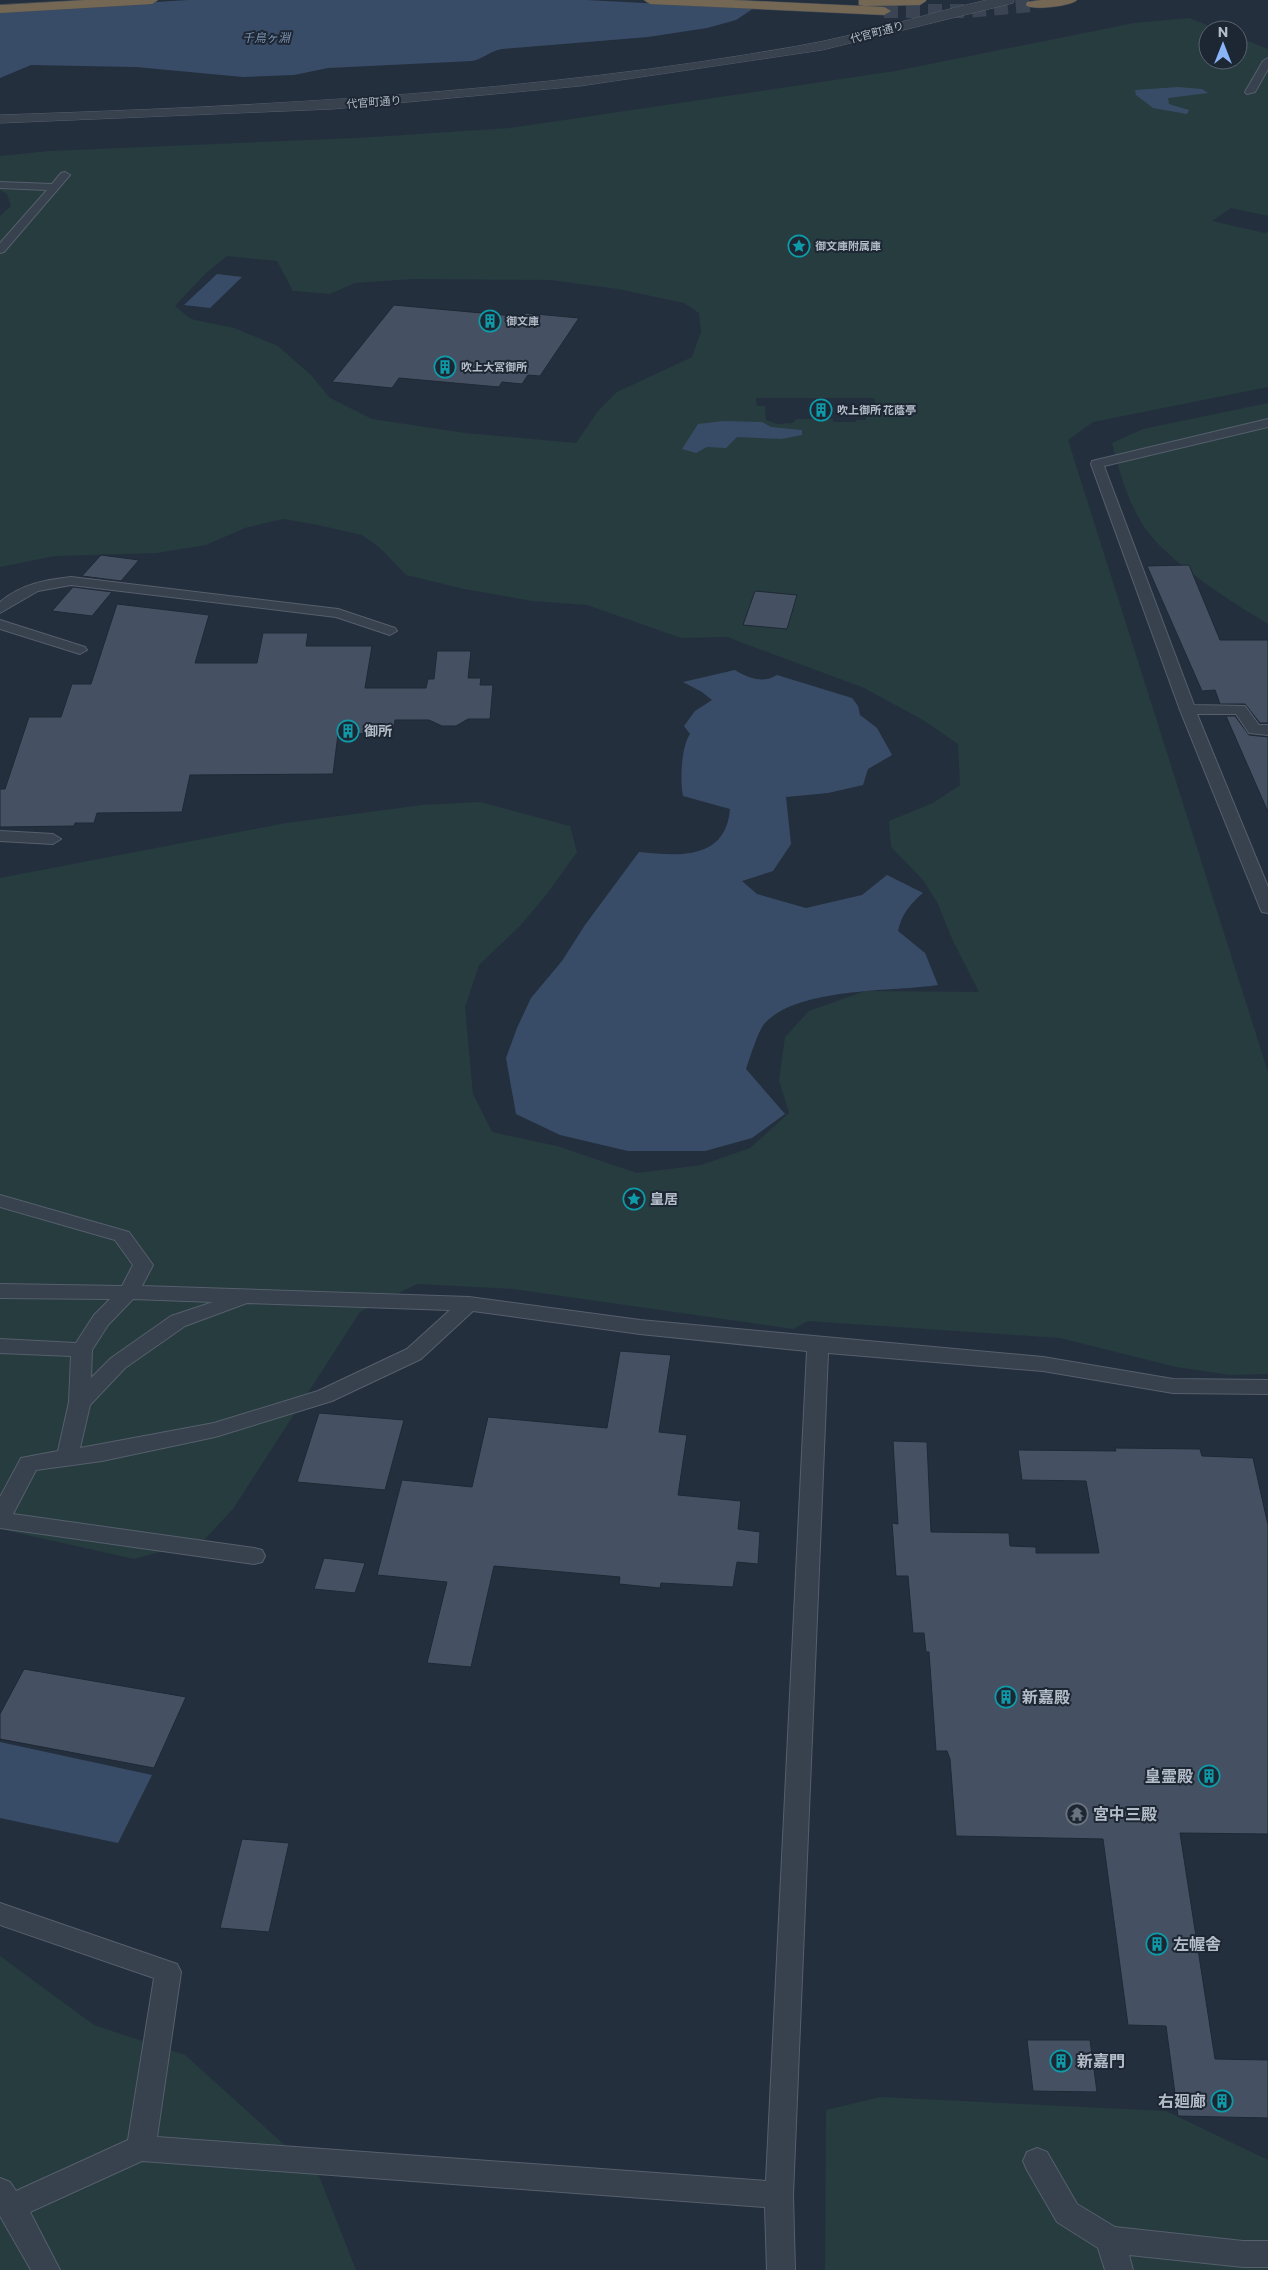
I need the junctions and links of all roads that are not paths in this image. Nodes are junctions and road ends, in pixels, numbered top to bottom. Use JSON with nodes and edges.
{"nodes":[{"id":1,"x":53,"y":0,"type":"edge"},
{"id":2,"x":152,"y":0,"type":"edge"},
{"id":3,"x":650,"y":0,"type":"edge"},
{"id":4,"x":787,"y":0,"type":"edge"},
{"id":5,"x":986,"y":0,"type":"edge"},
{"id":6,"x":1008,"y":0,"type":"edge"},
{"id":7,"x":1071,"y":0,"type":"edge"},
{"id":8,"x":920,"y":1,"type":"edge"},
{"id":9,"x":0,"y":3,"type":"edge"},
{"id":10,"x":820,"y":4,"type":"edge"},
{"id":11,"x":1032,"y":5,"type":"dead end"},
{"id":12,"x":0,"y":9,"type":"edge"},
{"id":13,"x":884,"y":11,"type":"tunnel mouth"},
{"id":14,"x":745,"y":58,"type":"junction"},
{"id":15,"x":1268,"y":61,"type":"edge"},
{"id":16,"x":1250,"y":92,"type":"dead end"},
{"id":17,"x":0,"y":119,"type":"edge"},
{"id":18,"x":65,"y":175,"type":"dead end"},
{"id":19,"x":0,"y":185,"type":"edge"},
{"id":20,"x":56,"y":187,"type":"junction"},
{"id":21,"x":0,"y":250,"type":"edge"},
{"id":22,"x":1268,"y":423,"type":"edge"},
{"id":23,"x":29,"y":589,"type":"junction"},
{"id":24,"x":66,"y":593,"type":"dead end"},
{"id":25,"x":6,"y":598,"type":"edge"},
{"id":26,"x":0,"y":609,"type":"edge"},
{"id":27,"x":0,"y":624,"type":"edge"},
{"id":28,"x":390,"y":630,"type":"dead end"},
{"id":29,"x":80,"y":650,"type":"dead end"},
{"id":30,"x":1188,"y":710,"type":"junction"},
{"id":31,"x":1268,"y":730,"type":"edge"},
{"id":32,"x":0,"y":836,"type":"edge"},
{"id":33,"x":53,"y":839,"type":"dead end"},
{"id":34,"x":1268,"y":908,"type":"edge"},
{"id":35,"x":0,"y":1201,"type":"edge"},
{"id":36,"x":0,"y":1291,"type":"edge"},
{"id":37,"x":129,"y":1292,"type":"junction"},
{"id":38,"x":249,"y":1296,"type":"junction"},
{"id":39,"x":468,"y":1304,"type":"junction"},
{"id":40,"x":818,"y":1345,"type":"junction"},
{"id":41,"x":0,"y":1346,"type":"edge"},
{"id":42,"x":82,"y":1350,"type":"junction"},
{"id":43,"x":1268,"y":1388,"type":"edge"},
{"id":44,"x":80,"y":1402,"type":"junction"},
{"id":45,"x":68,"y":1458,"type":"junction"},
{"id":46,"x":0,"y":1519,"type":"edge"},
{"id":47,"x":254,"y":1556,"type":"dead end"},
{"id":48,"x":0,"y":1914,"type":"edge"},
{"id":49,"x":141,"y":2148,"type":"junction"},
{"id":50,"x":1037,"y":2161,"type":"dead end"},
{"id":51,"x":779,"y":2195,"type":"junction"},
{"id":52,"x":5,"y":2199,"type":"edge"},
{"id":53,"x":1110,"y":2240,"type":"junction"},
{"id":54,"x":1268,"y":2254,"type":"edge"},
{"id":55,"x":46,"y":2270,"type":"edge"},
{"id":56,"x":781,"y":2270,"type":"edge"},
{"id":57,"x":1119,"y":2270,"type":"edge"}],
"edges":[{"from":1,"to":9,"type":"highway"},
{"from":2,"to":12,"type":"highway"},
{"from":3,"to":10,"type":"highway"},
{"from":4,"to":10,"type":"highway"},
{"from":5,"to":14,"type":"street","name":"代官町通り"},
{"from":6,"to":14,"type":"street","name":"代官町通り"},
{"from":7,"to":11,"type":"highway"},
{"from":8,"to":10,"type":"highway"},
{"from":10,"to":13,"type":"highway"},
{"from":14,"to":17,"type":"street","name":"代官町通り"},
{"from":15,"to":16,"type":"lane"},
{"from":18,"to":20,"type":"lane"},
{"from":19,"to":20,"type":"lane"},
{"from":20,"to":21,"type":"lane"},
{"from":22,"to":30,"type":"lane"},
{"from":23,"to":24,"type":"lane"},
{"from":23,"to":25,"type":"lane"},
{"from":23,"to":28,"type":"lane"},
{"from":25,"to":26,"type":"lane"},
{"from":27,"to":29,"type":"lane"},
{"from":30,"to":31,"type":"lane"},
{"from":30,"to":34,"type":"lane"},
{"from":32,"to":33,"type":"lane"},
{"from":35,"to":37,"type":"lane"},
{"from":36,"to":37,"type":"lane"},
{"from":37,"to":38,"type":"lane"},
{"from":37,"to":42,"type":"lane"},
{"from":38,"to":39,"type":"lane"},
{"from":38,"to":44,"type":"lane"},
{"from":39,"to":40,"type":"lane"},
{"from":39,"to":45,"type":"lane"},
{"from":40,"to":43,"type":"lane"},
{"from":40,"to":51,"type":"lane"},
{"from":41,"to":42,"type":"lane"},
{"from":42,"to":44,"type":"lane"},
{"from":44,"to":45,"type":"lane"},
{"from":45,"to":46,"type":"lane"},
{"from":46,"to":47,"type":"lane"},
{"from":48,"to":49,"type":"lane"},
{"from":49,"to":51,"type":"lane"},
{"from":49,"to":52,"type":"lane"},
{"from":50,"to":53,"type":"lane"},
{"from":51,"to":56,"type":"lane"},
{"from":52,"to":55,"type":"lane"},
{"from":53,"to":54,"type":"lane"},
{"from":53,"to":57,"type":"lane"}]}
